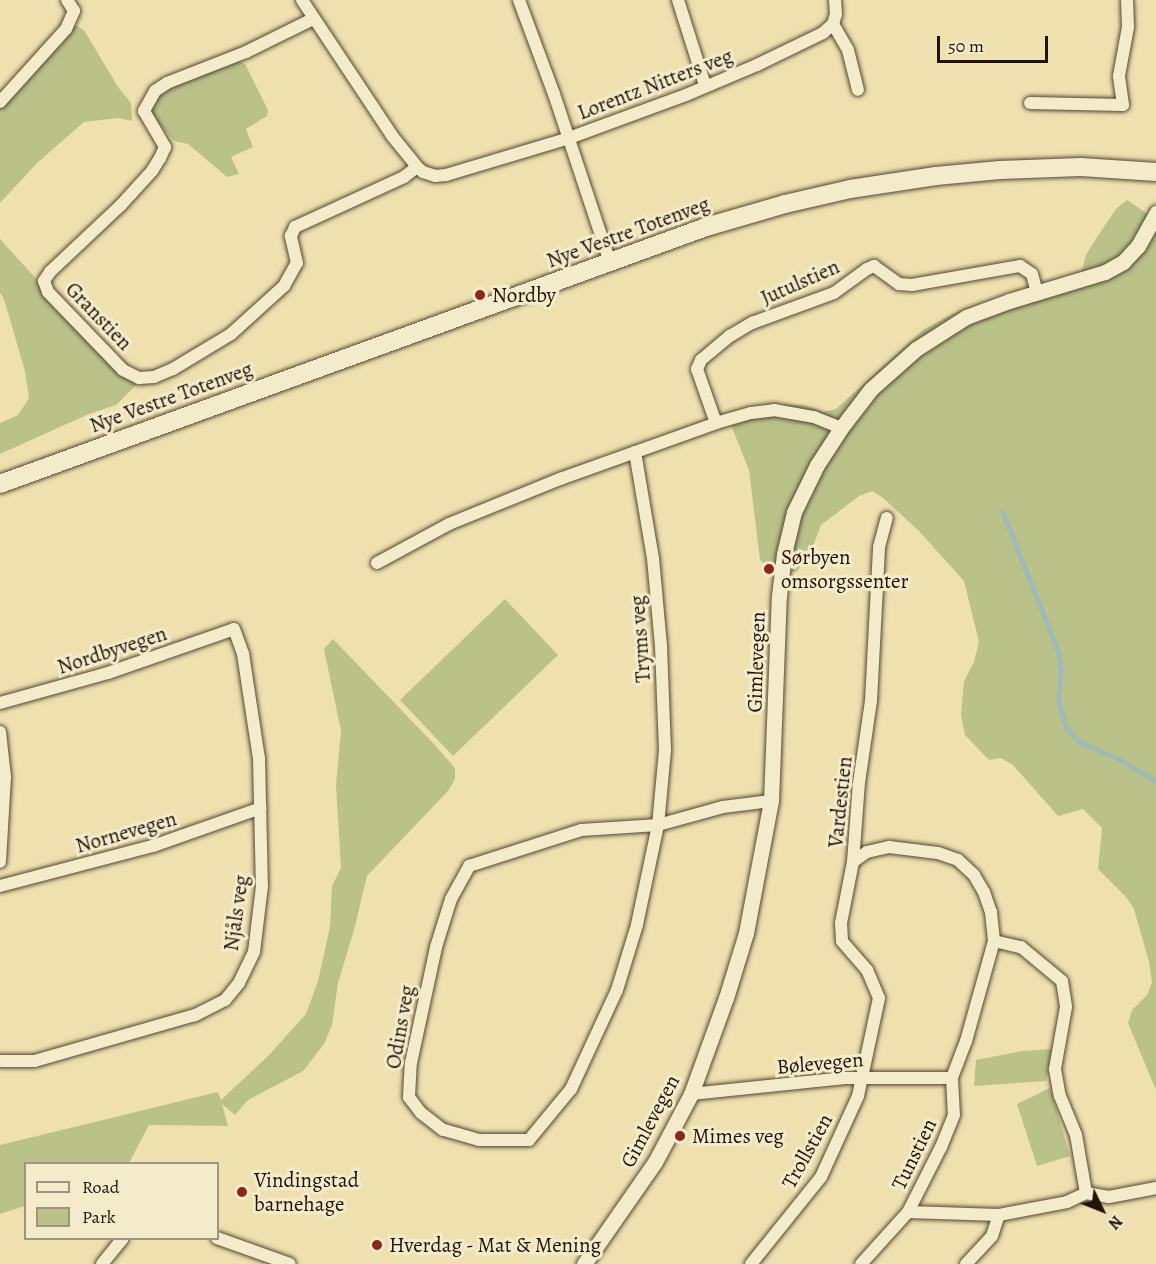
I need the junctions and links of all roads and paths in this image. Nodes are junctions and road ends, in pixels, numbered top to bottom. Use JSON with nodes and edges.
{"nodes":[{"id":1,"x":67,"y":0,"type":"edge"},
{"id":2,"x":302,"y":0,"type":"edge"},
{"id":3,"x":519,"y":0,"type":"edge"},
{"id":4,"x":678,"y":0,"type":"edge"},
{"id":5,"x":835,"y":0,"type":"edge"},
{"id":6,"x":1127,"y":0,"type":"edge"},
{"id":7,"x":313,"y":19,"type":"junction"},
{"id":8,"x":833,"y":24,"type":"junction"},
{"id":9,"x":705,"y":85,"type":"junction"},
{"id":10,"x":858,"y":90,"type":"dead end"},
{"id":11,"x":0,"y":102,"type":"edge"},
{"id":12,"x":1030,"y":103,"type":"dead end"},
{"id":13,"x":569,"y":138,"type":"junction"},
{"id":14,"x":417,"y":167,"type":"junction"},
{"id":15,"x":1156,"y":172,"type":"edge"},
{"id":16,"x":1156,"y":213,"type":"edge"},
{"id":17,"x":610,"y":262,"type":"junction"},
{"id":18,"x":1037,"y":292,"type":"junction"},
{"id":19,"x":716,"y":423,"type":"junction"},
{"id":20,"x":840,"y":428,"type":"junction"},
{"id":21,"x":636,"y":452,"type":"junction"},
{"id":22,"x":0,"y":484,"type":"edge"},
{"id":23,"x":887,"y":518,"type":"dead end"},
{"id":24,"x":377,"y":562,"type":"dead end"},
{"id":25,"x":234,"y":629,"type":"joint"},
{"id":26,"x":0,"y":703,"type":"edge"},
{"id":27,"x":0,"y":732,"type":"edge"},
{"id":28,"x":771,"y":801,"type":"junction"},
{"id":29,"x":261,"y":808,"type":"junction"},
{"id":30,"x":658,"y":825,"type":"junction"},
{"id":31,"x":0,"y":861,"type":"edge"},
{"id":32,"x":853,"y":862,"type":"junction"},
{"id":33,"x":0,"y":886,"type":"edge"},
{"id":34,"x":994,"y":941,"type":"junction"},
{"id":35,"x":0,"y":1061,"type":"edge"},
{"id":36,"x":863,"y":1078,"type":"junction"},
{"id":37,"x":952,"y":1078,"type":"junction"},
{"id":38,"x":691,"y":1094,"type":"junction"},
{"id":39,"x":1156,"y":1188,"type":"edge"},
{"id":40,"x":1086,"y":1193,"type":"junction"},
{"id":41,"x":908,"y":1212,"type":"junction"},
{"id":42,"x":999,"y":1215,"type":"junction"},
{"id":43,"x":122,"y":1240,"type":"edge"},
{"id":44,"x":219,"y":1240,"type":"edge"},
{"id":45,"x":102,"y":1264,"type":"edge"},
{"id":46,"x":290,"y":1264,"type":"edge"},
{"id":47,"x":584,"y":1264,"type":"edge"},
{"id":48,"x":751,"y":1264,"type":"edge"},
{"id":49,"x":861,"y":1264,"type":"edge"},
{"id":50,"x":966,"y":1264,"type":"edge"}],
"edges":[{"from":1,"to":11,"type":"street"},
{"from":2,"to":7,"type":"street"},
{"from":3,"to":13,"type":"street"},
{"from":4,"to":9,"type":"street"},
{"from":5,"to":8,"type":"street"},
{"from":6,"to":12,"type":"street"},
{"from":7,"to":14,"type":"street"},
{"from":7,"to":14,"type":"street","name":"Granstien"},
{"from":8,"to":9,"type":"street","name":"Lorentz Nitters veg"},
{"from":8,"to":10,"type":"street"},
{"from":9,"to":13,"type":"street","name":"Lorentz Nitters veg"},
{"from":13,"to":14,"type":"street","name":"Lorentz Nitters veg"},
{"from":13,"to":17,"type":"street"},
{"from":15,"to":17,"type":"main road","name":"Nye Vestre Totenveg"},
{"from":16,"to":18,"type":"street","name":"Gimlevegen"},
{"from":17,"to":22,"type":"main road","name":"Nye Vestre Totenveg"},
{"from":18,"to":19,"type":"street","name":"Jutulstien"},
{"from":18,"to":20,"type":"street","name":"Gimlevegen"},
{"from":19,"to":20,"type":"street"},
{"from":19,"to":21,"type":"street"},
{"from":20,"to":28,"type":"street","name":"Gimlevegen"},
{"from":21,"to":24,"type":"street"},
{"from":21,"to":30,"type":"street","name":"Tryms veg"},
{"from":23,"to":32,"type":"street","name":"Vardestien"},
{"from":25,"to":26,"type":"street","name":"Nordbyvegen"},
{"from":25,"to":29,"type":"street","name":"Njåls veg"},
{"from":27,"to":31,"type":"street"},
{"from":28,"to":30,"type":"street","name":"Odins veg"},
{"from":28,"to":38,"type":"street","name":"Gimlevegen"},
{"from":29,"to":33,"type":"street","name":"Nornevegen"},
{"from":29,"to":35,"type":"street","name":"Njåls veg"},
{"from":30,"to":30,"type":"street","name":"Odins veg"},
{"from":32,"to":34,"type":"street","name":"Tunstien"},
{"from":32,"to":36,"type":"street","name":"Vardestien"},
{"from":34,"to":37,"type":"street","name":"Tunstien"},
{"from":34,"to":40,"type":"street"},
{"from":36,"to":37,"type":"street","name":"Bølevegen"},
{"from":36,"to":38,"type":"street","name":"Bølevegen"},
{"from":36,"to":48,"type":"street","name":"Trollstien"},
{"from":37,"to":41,"type":"street","name":"Tunstien"},
{"from":38,"to":47,"type":"street","name":"Gimlevegen"},
{"from":39,"to":40,"type":"street"},
{"from":40,"to":42,"type":"street"},
{"from":41,"to":42,"type":"street"},
{"from":41,"to":49,"type":"street","name":"Tunstien"},
{"from":42,"to":50,"type":"street"},
{"from":43,"to":45,"type":"street"},
{"from":44,"to":46,"type":"street"}]}
